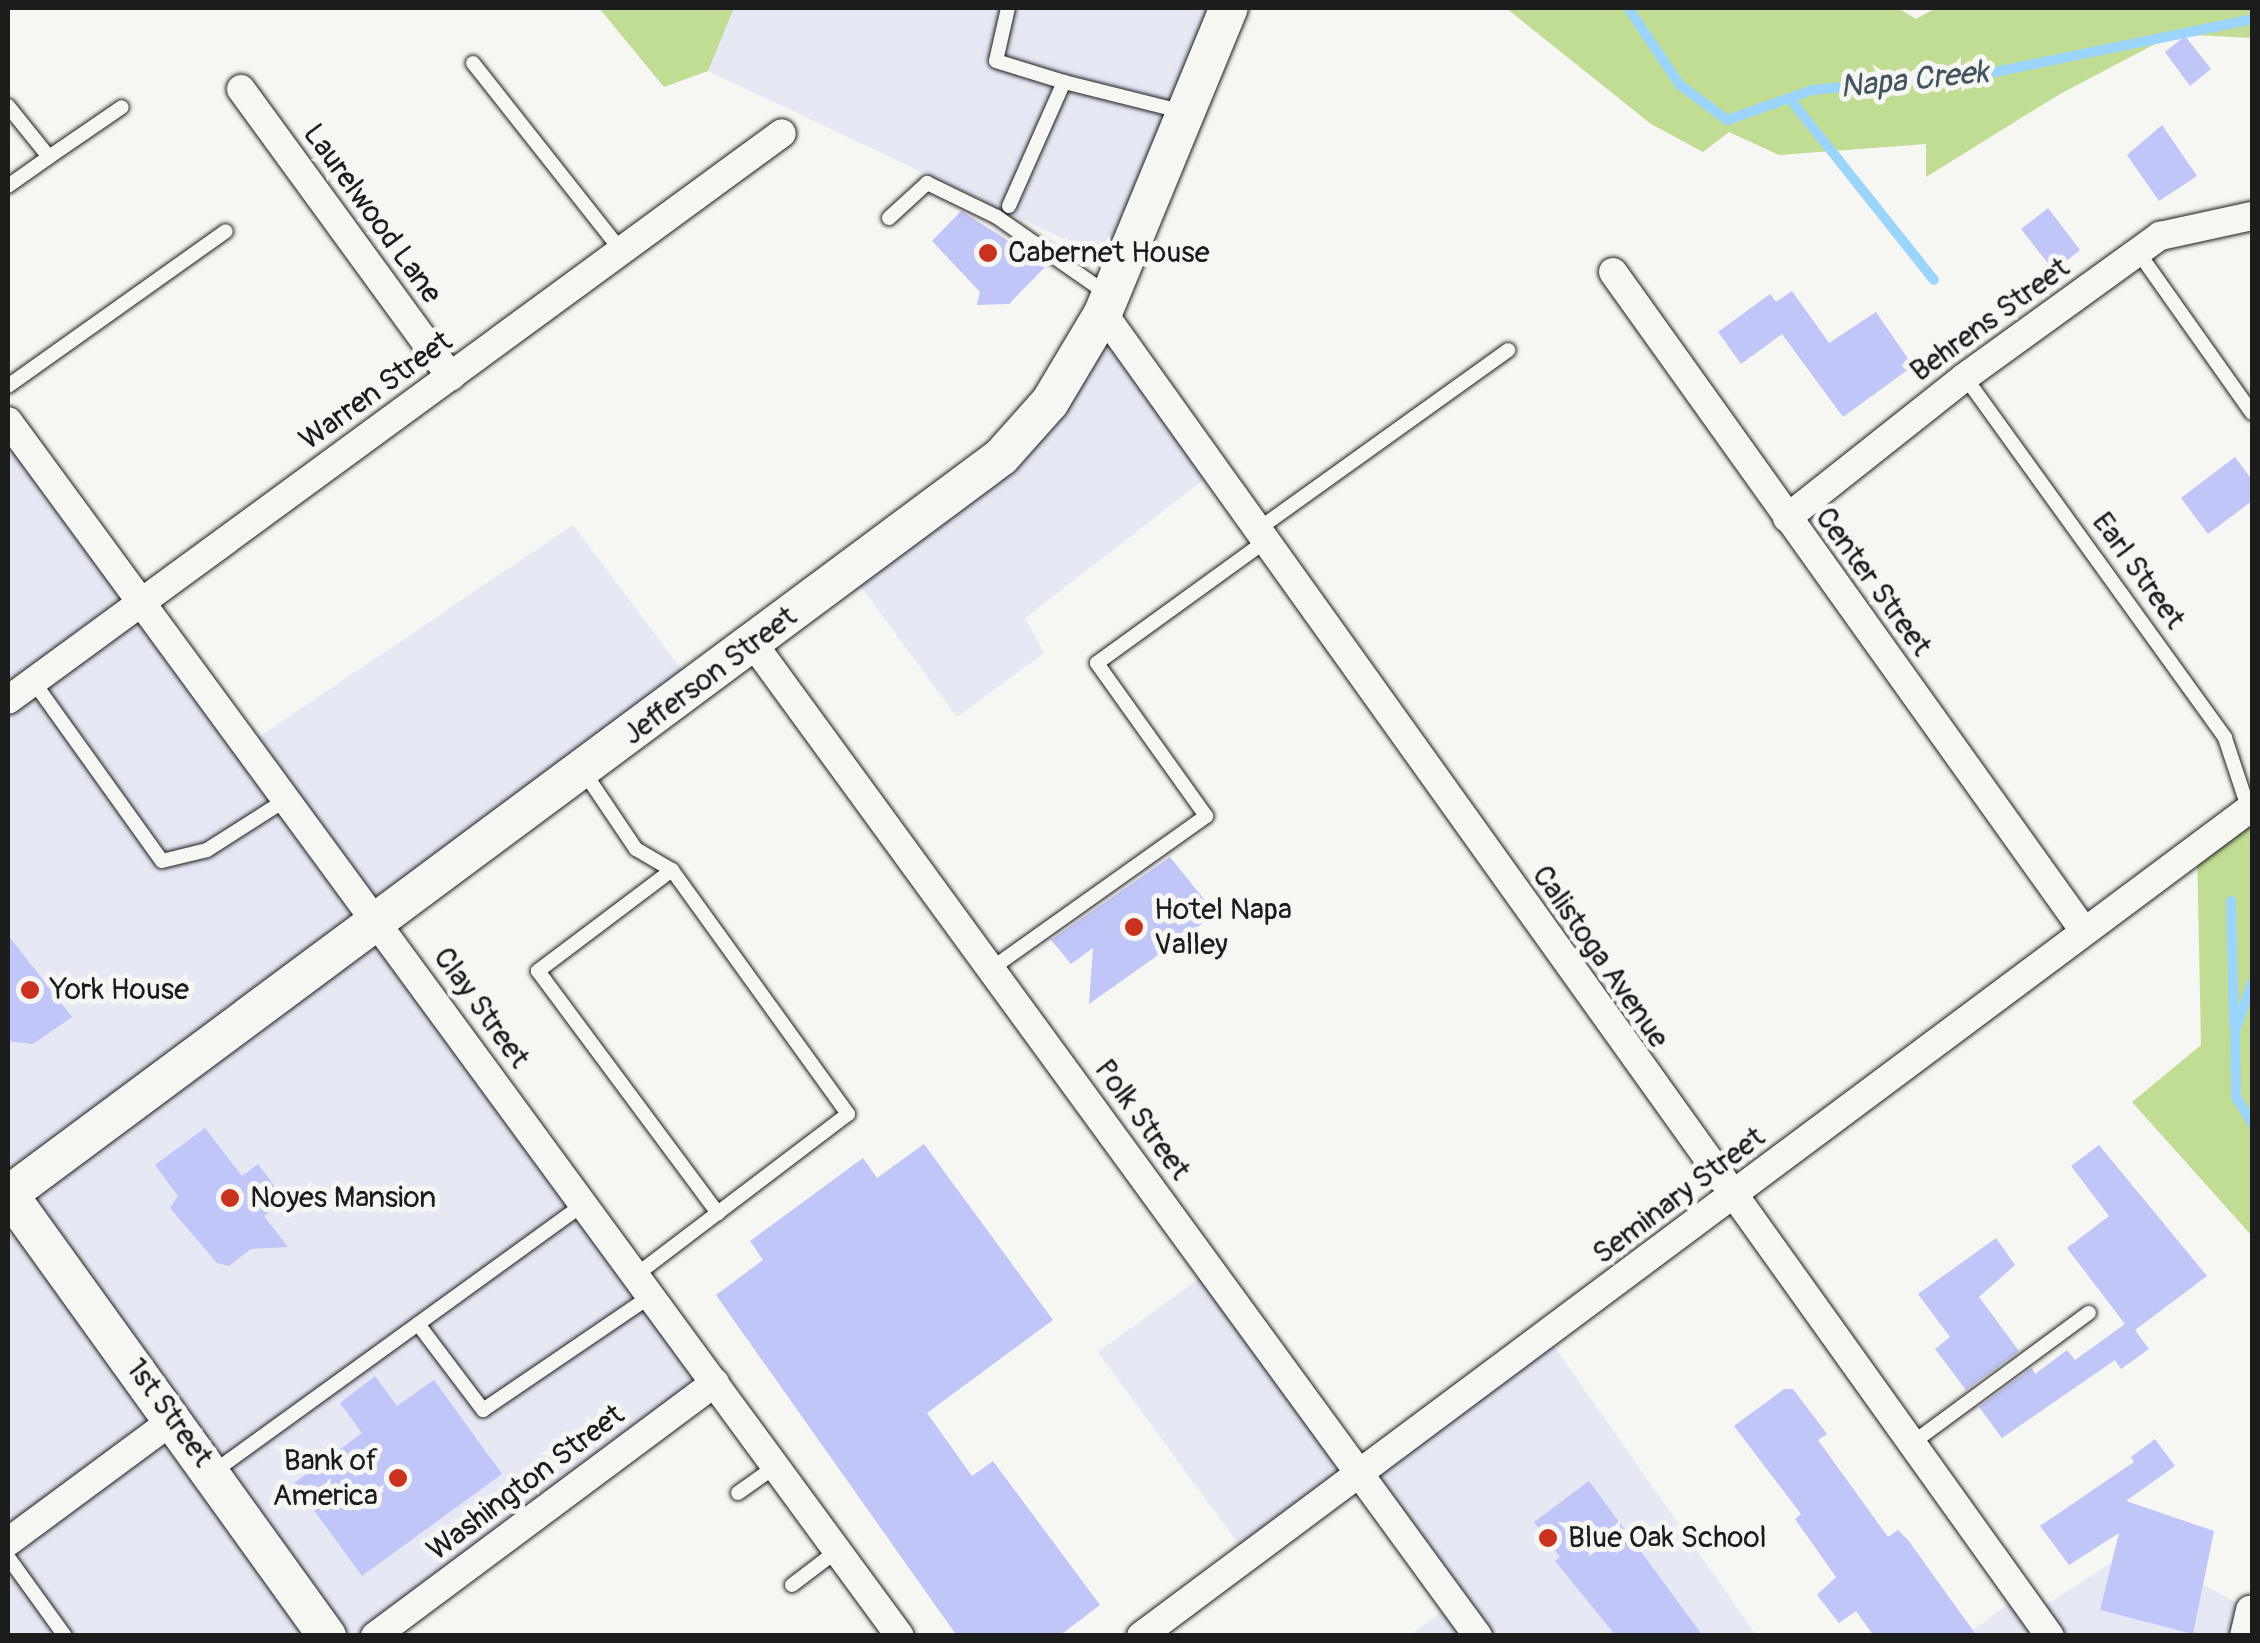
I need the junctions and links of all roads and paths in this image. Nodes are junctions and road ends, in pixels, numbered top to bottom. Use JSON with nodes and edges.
{"nodes":[{"id":1,"x":1008,"y":8,"type":"edge"},
{"id":2,"x":1229,"y":8,"type":"edge"},
{"id":3,"x":473,"y":63,"type":"dead end"},
{"id":4,"x":1064,"y":82,"type":"junction"},
{"id":5,"x":241,"y":88,"type":"dead end"},
{"id":6,"x":8,"y":106,"type":"edge"},
{"id":7,"x":122,"y":107,"type":"dead end"},
{"id":8,"x":1185,"y":112,"type":"junction"},
{"id":9,"x":782,"y":133,"type":"dead end"},
{"id":10,"x":49,"y":157,"type":"junction"},
{"id":11,"x":8,"y":186,"type":"edge"},
{"id":12,"x":1009,"y":206,"type":"dead end"},
{"id":13,"x":2252,"y":216,"type":"edge"},
{"id":14,"x":889,"y":218,"type":"dead end"},
{"id":15,"x":226,"y":231,"type":"dead end"},
{"id":16,"x":620,"y":249,"type":"junction"},
{"id":17,"x":2138,"y":252,"type":"junction"},
{"id":18,"x":1613,"y":272,"type":"dead end"},
{"id":19,"x":1106,"y":304,"type":"junction"},
{"id":20,"x":1508,"y":350,"type":"dead end"},
{"id":21,"x":1965,"y":376,"type":"junction"},
{"id":22,"x":451,"y":377,"type":"junction"},
{"id":23,"x":8,"y":386,"type":"edge"},
{"id":24,"x":2252,"y":414,"type":"edge"},
{"id":25,"x":8,"y":421,"type":"edge"},
{"id":26,"x":1787,"y":518,"type":"junction"},
{"id":27,"x":1260,"y":536,"type":"junction"},
{"id":28,"x":141,"y":602,"type":"junction"},
{"id":29,"x":752,"y":642,"type":"junction"},
{"id":30,"x":34,"y":681,"type":"junction"},
{"id":31,"x":8,"y":700,"type":"edge"},
{"id":32,"x":584,"y":772,"type":"junction"},
{"id":33,"x":287,"y":799,"type":"junction"},
{"id":34,"x":2250,"y":807,"type":"edge"},
{"id":35,"x":672,"y":870,"type":"junction"},
{"id":36,"x":379,"y":924,"type":"junction"},
{"id":37,"x":2082,"y":928,"type":"junction"},
{"id":38,"x":991,"y":969,"type":"junction"},
{"id":39,"x":8,"y":1194,"type":"edge"},
{"id":40,"x":1732,"y":1198,"type":"junction"},
{"id":41,"x":584,"y":1204,"type":"junction"},
{"id":42,"x":718,"y":1213,"type":"junction"},
{"id":43,"x":643,"y":1286,"type":"junction"},
{"id":44,"x":2089,"y":1313,"type":"dead end"},
{"id":45,"x":418,"y":1324,"type":"junction"},
{"id":46,"x":715,"y":1383,"type":"junction"},
{"id":47,"x":174,"y":1420,"type":"junction"},
{"id":48,"x":1910,"y":1444,"type":"junction"},
{"id":49,"x":776,"y":1466,"type":"junction"},
{"id":50,"x":212,"y":1473,"type":"junction"},
{"id":51,"x":1360,"y":1474,"type":"junction"},
{"id":52,"x":738,"y":1493,"type":"dead end"},
{"id":53,"x":8,"y":1542,"type":"edge"},
{"id":54,"x":838,"y":1550,"type":"junction"},
{"id":55,"x":8,"y":1557,"type":"edge"},
{"id":56,"x":792,"y":1585,"type":"dead end"},
{"id":57,"x":1478,"y":1635,"type":"edge"},
{"id":58,"x":64,"y":1636,"type":"edge"},
{"id":59,"x":328,"y":1636,"type":"edge"},
{"id":60,"x":375,"y":1636,"type":"edge"},
{"id":61,"x":900,"y":1636,"type":"edge"},
{"id":62,"x":1141,"y":1636,"type":"edge"},
{"id":63,"x":2050,"y":1636,"type":"edge"}],
"edges":[{"from":1,"to":4,"type":"lane"},
{"from":2,"to":8,"type":"main road","name":"Jefferson Street"},
{"from":3,"to":16,"type":"lane"},
{"from":4,"to":8,"type":"lane"},
{"from":4,"to":12,"type":"lane"},
{"from":5,"to":22,"type":"street","name":"Laurelwood Lane"},
{"from":6,"to":10,"type":"lane"},
{"from":7,"to":10,"type":"lane"},
{"from":8,"to":19,"type":"main road","name":"Jefferson Street"},
{"from":9,"to":16,"type":"street","name":"Warren Street"},
{"from":10,"to":11,"type":"lane"},
{"from":13,"to":17,"type":"street","name":"Behrens Street"},
{"from":14,"to":19,"type":"lane"},
{"from":15,"to":23,"type":"lane"},
{"from":16,"to":22,"type":"street","name":"Warren Street"},
{"from":17,"to":21,"type":"street","name":"Behrens Street"},
{"from":17,"to":24,"type":"lane"},
{"from":18,"to":26,"type":"street","name":"Center Street"},
{"from":19,"to":27,"type":"street","name":"Calistoga Avenue"},
{"from":19,"to":29,"type":"main road","name":"Jefferson Street"},
{"from":20,"to":27,"type":"lane"},
{"from":21,"to":26,"type":"street","name":"Behrens Street"},
{"from":21,"to":34,"type":"lane","name":"Earl Street"},
{"from":22,"to":28,"type":"street","name":"Warren Street"},
{"from":25,"to":28,"type":"street","name":"Clay Street"},
{"from":26,"to":37,"type":"street","name":"Center Street"},
{"from":27,"to":38,"type":"lane"},
{"from":27,"to":40,"type":"street","name":"Calistoga Avenue"},
{"from":28,"to":30,"type":"street","name":"Warren Street"},
{"from":28,"to":33,"type":"street","name":"Clay Street"},
{"from":29,"to":32,"type":"main road","name":"Jefferson Street"},
{"from":29,"to":38,"type":"street","name":"Polk Street"},
{"from":30,"to":31,"type":"street","name":"Warren Street"},
{"from":30,"to":33,"type":"lane"},
{"from":32,"to":35,"type":"lane"},
{"from":32,"to":36,"type":"main road","name":"Jefferson Street"},
{"from":33,"to":36,"type":"street","name":"Clay Street"},
{"from":34,"to":37,"type":"street","name":"Seminary Street"},
{"from":35,"to":42,"type":"lane"},
{"from":35,"to":42,"type":"lane"},
{"from":36,"to":39,"type":"main road","name":"Jefferson Street"},
{"from":36,"to":41,"type":"street","name":"Clay Street"},
{"from":37,"to":40,"type":"street","name":"Seminary Street"},
{"from":38,"to":51,"type":"street","name":"Polk Street"},
{"from":39,"to":47,"type":"main road","name":"1st Street"},
{"from":40,"to":48,"type":"street","name":"Calistoga Avenue"},
{"from":40,"to":51,"type":"street","name":"Seminary Street"},
{"from":41,"to":43,"type":"street","name":"Clay Street"},
{"from":41,"to":45,"type":"lane"},
{"from":42,"to":43,"type":"lane"},
{"from":43,"to":45,"type":"lane"},
{"from":43,"to":46,"type":"street","name":"Clay Street"},
{"from":44,"to":48,"type":"lane"},
{"from":45,"to":50,"type":"lane"},
{"from":46,"to":49,"type":"street","name":"Clay Street"},
{"from":46,"to":60,"type":"street","name":"Washington Street"},
{"from":47,"to":50,"type":"main road","name":"1st Street"},
{"from":47,"to":53,"type":"street"},
{"from":48,"to":63,"type":"street","name":"Calistoga Avenue"},
{"from":49,"to":52,"type":"lane"},
{"from":49,"to":54,"type":"street","name":"Clay Street"},
{"from":50,"to":59,"type":"main road","name":"1st Street"},
{"from":51,"to":57,"type":"street","name":"Polk Street"},
{"from":51,"to":62,"type":"street","name":"Seminary Street"},
{"from":54,"to":56,"type":"lane"},
{"from":54,"to":61,"type":"street","name":"Clay Street"},
{"from":55,"to":58,"type":"lane"}]}
